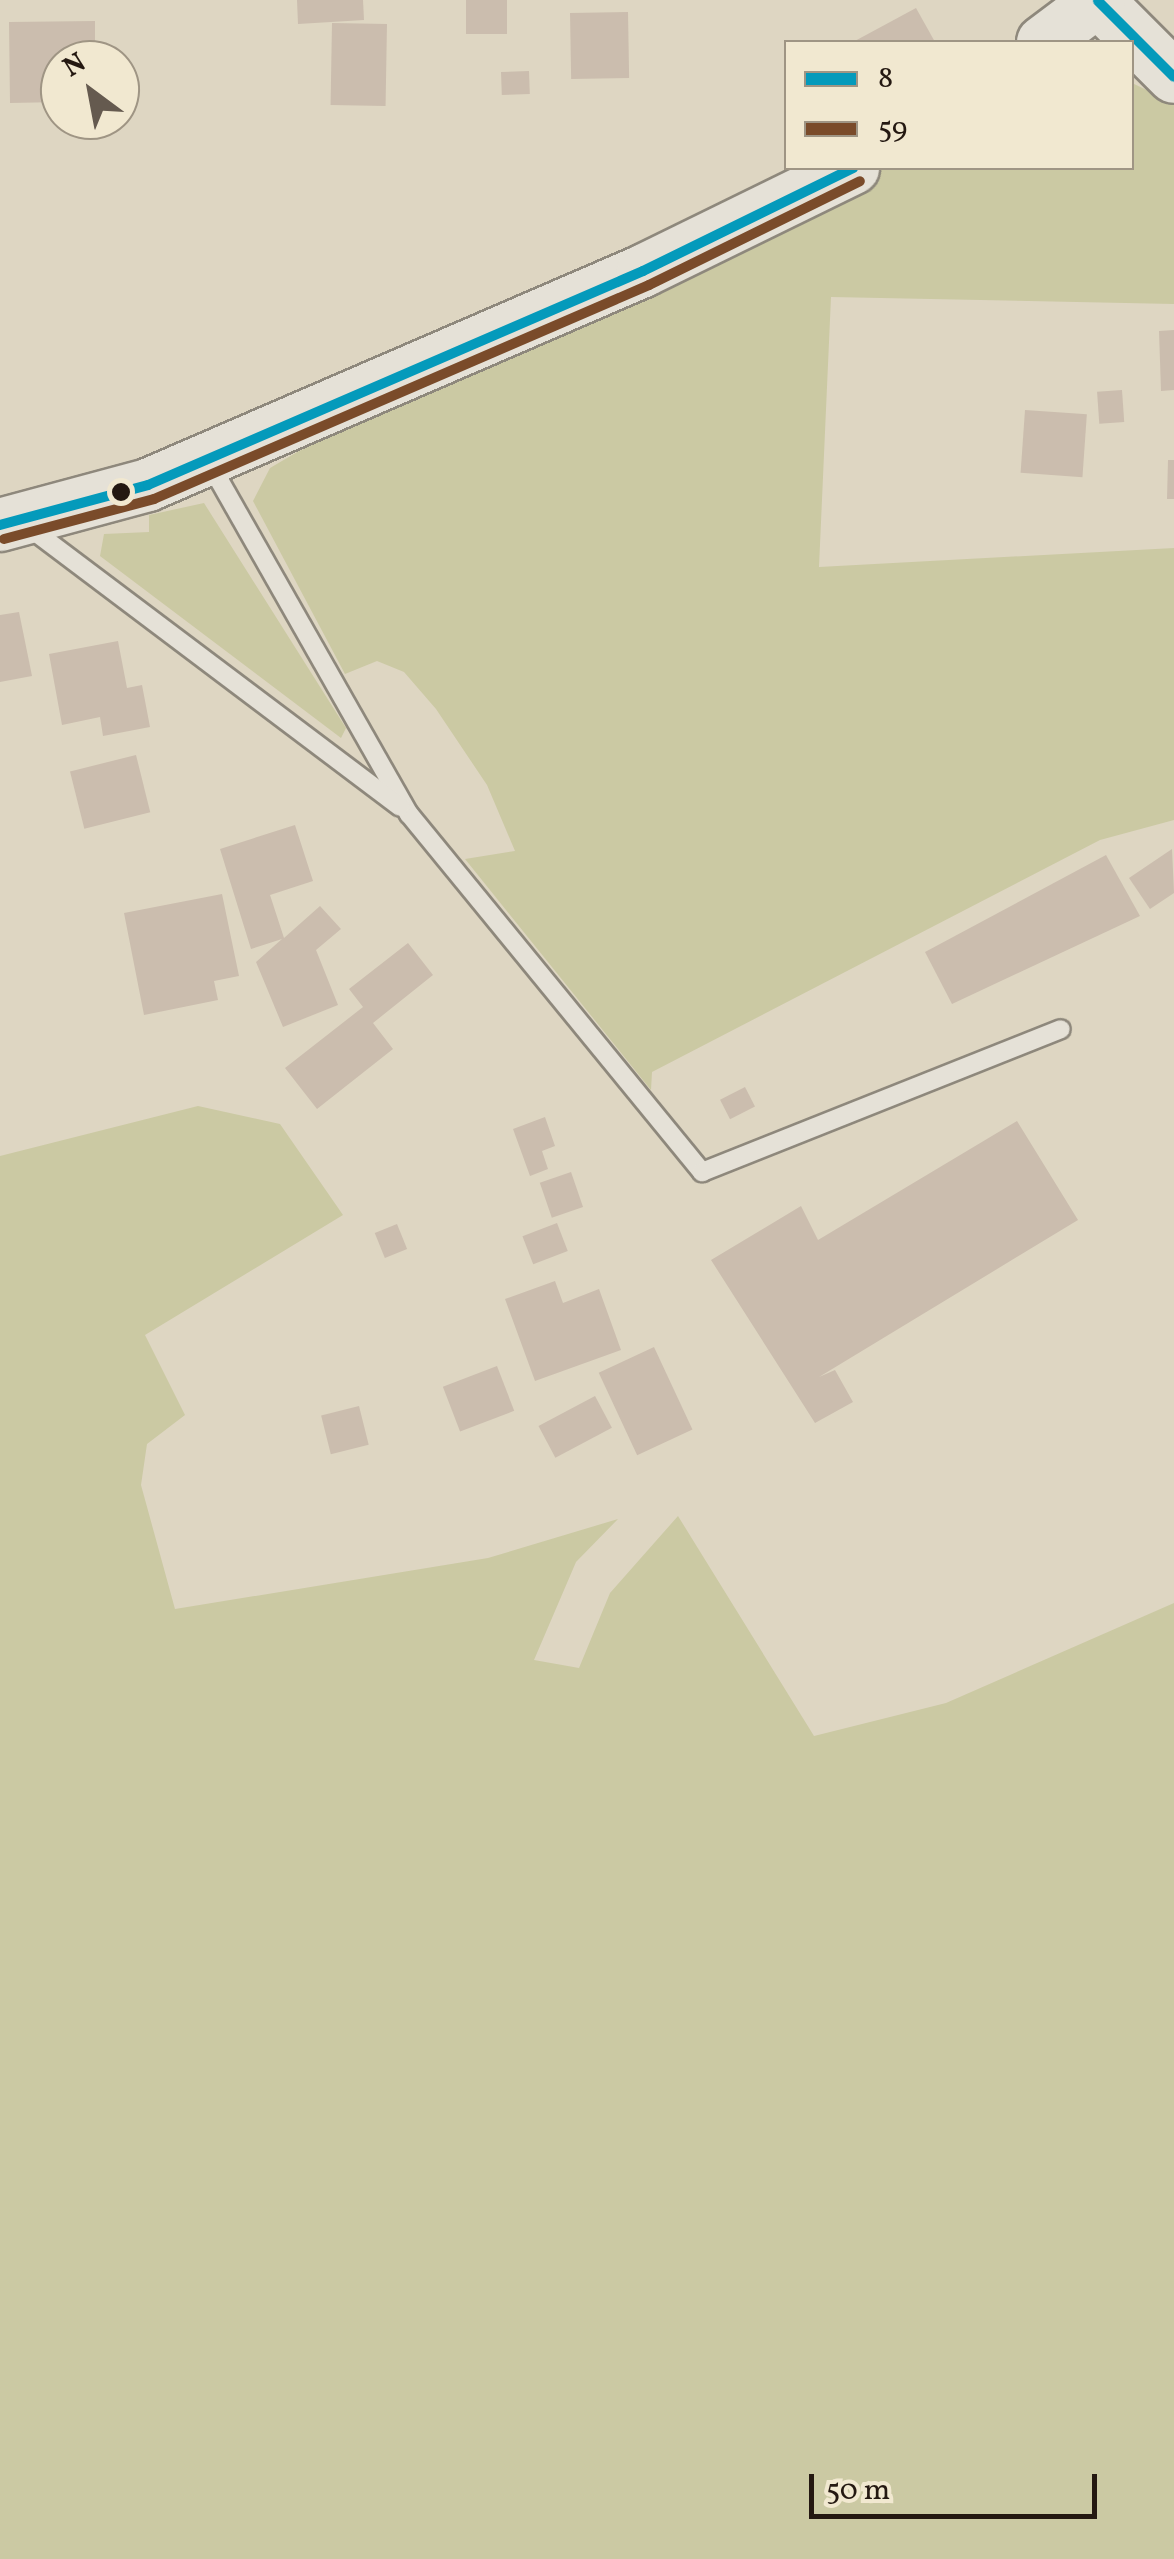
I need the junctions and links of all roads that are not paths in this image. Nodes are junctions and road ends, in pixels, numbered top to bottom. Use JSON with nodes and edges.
{"nodes":[{"id":1,"x":1098,"y":0,"type":"edge"},
{"id":2,"x":1046,"y":40,"type":"edge"},
{"id":3,"x":1174,"y":77,"type":"edge"},
{"id":4,"x":849,"y":170,"type":"edge"},
{"id":5,"x":208,"y":459,"type":"junction"},
{"id":6,"x":10,"y":523,"type":"edge"},
{"id":7,"x":409,"y":814,"type":"junction"},
{"id":8,"x":1061,"y":1028,"type":"dead end"}],
"edges":[{"from":1,"to":2,"type":"street"},
{"from":1,"to":3,"type":"street"},
{"from":4,"to":5,"type":"street"},
{"from":5,"to":6,"type":"street"},
{"from":5,"to":7,"type":"lane"},
{"from":6,"to":7,"type":"lane"},
{"from":7,"to":8,"type":"lane"}]}
